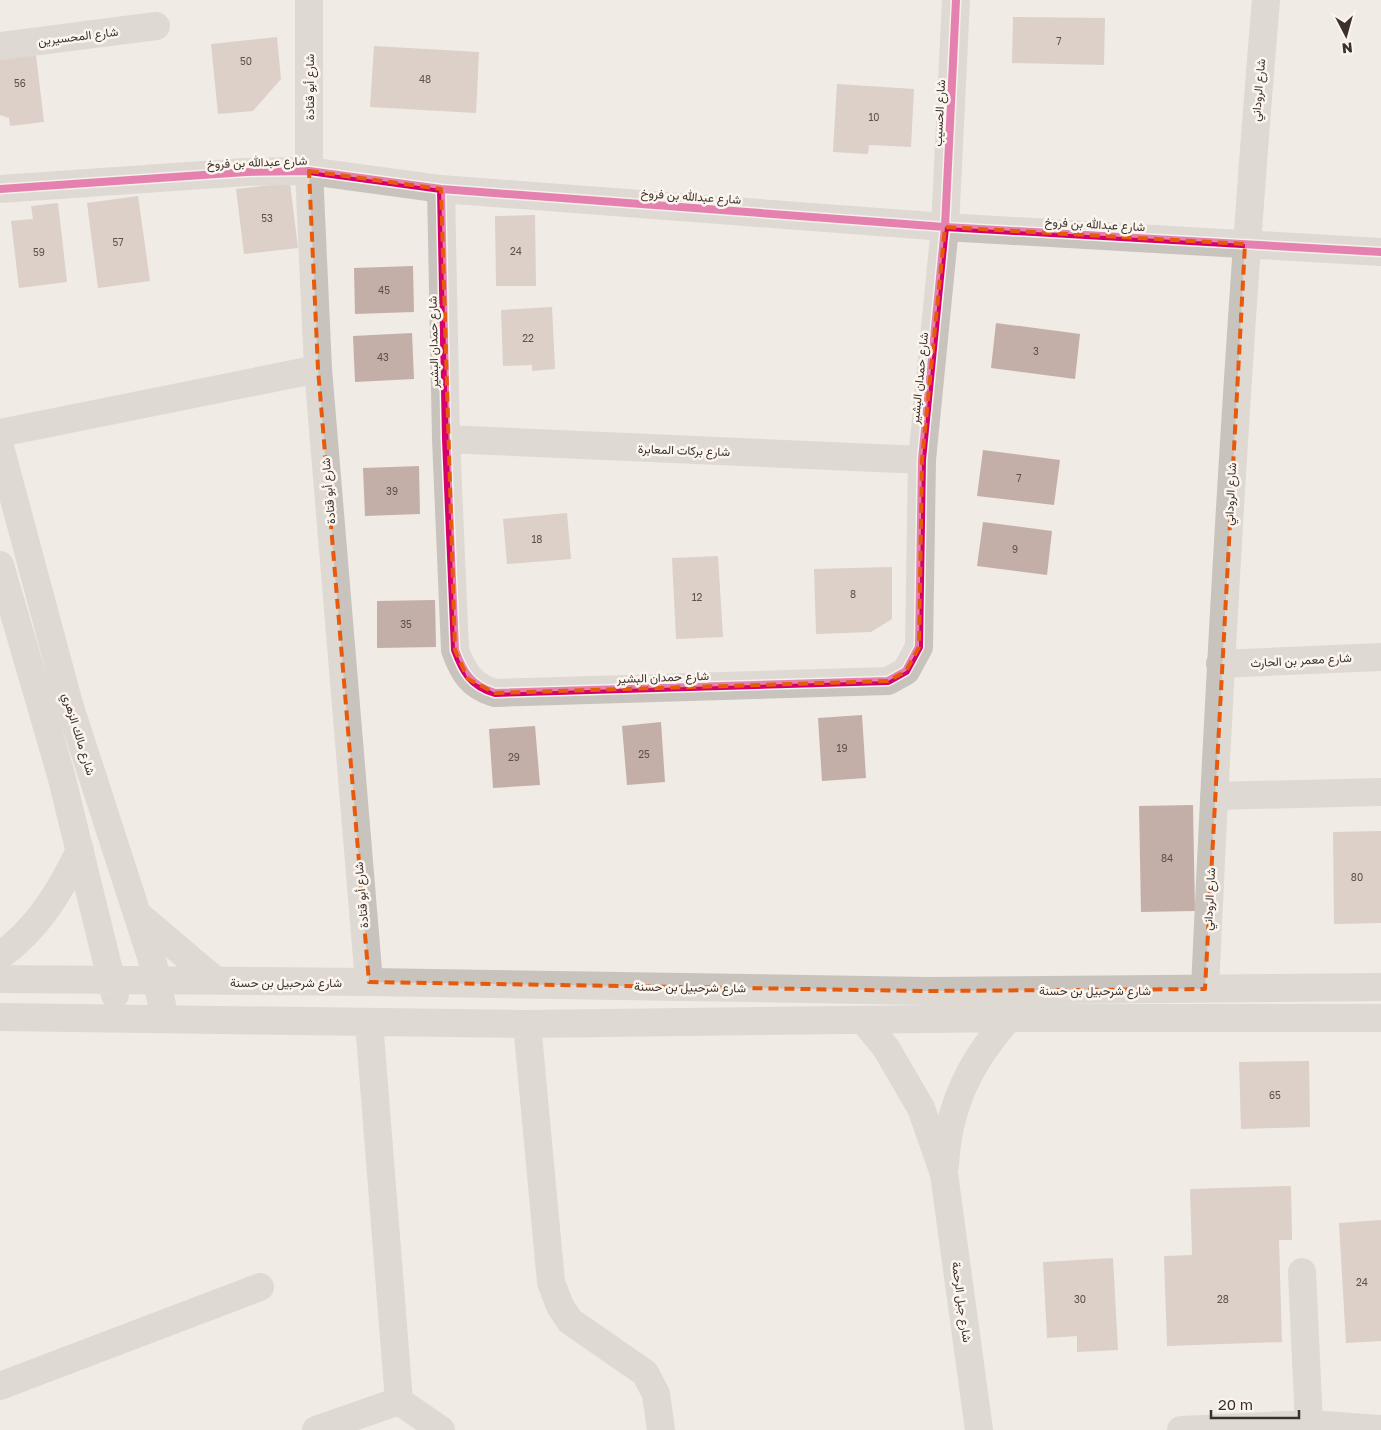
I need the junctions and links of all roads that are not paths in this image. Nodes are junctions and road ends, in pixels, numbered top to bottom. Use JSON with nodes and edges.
{"nodes":[{"id":1,"x":309,"y":0,"type":"edge"},
{"id":2,"x":956,"y":0,"type":"edge"},
{"id":3,"x":1266,"y":0,"type":"edge"},
{"id":4,"x":156,"y":26,"type":"dead end"},
{"id":5,"x":0,"y":46,"type":"edge"},
{"id":6,"x":309,"y":171,"type":"junction"},
{"id":7,"x":441,"y":189,"type":"junction"},
{"id":8,"x":5,"y":192,"type":"edge"},
{"id":9,"x":945,"y":227,"type":"junction"},
{"id":10,"x":1245,"y":244,"type":"junction"},
{"id":11,"x":1381,"y":252,"type":"edge"},
{"id":12,"x":318,"y":369,"type":"junction"},
{"id":13,"x":0,"y":433,"type":"edge"},
{"id":14,"x":446,"y":440,"type":"junction"},
{"id":15,"x":0,"y":447,"type":"edge"},
{"id":16,"x":922,"y":460,"type":"junction"},
{"id":17,"x":0,"y":565,"type":"edge"},
{"id":18,"x":1381,"y":657,"type":"edge"},
{"id":19,"x":1220,"y":664,"type":"junction"},
{"id":20,"x":1381,"y":792,"type":"edge"},
{"id":21,"x":1214,"y":796,"type":"junction"},
{"id":22,"x":80,"y":850,"type":"junction"},
{"id":23,"x":137,"y":914,"type":"junction"},
{"id":24,"x":0,"y":956,"type":"edge"},
{"id":25,"x":0,"y":979,"type":"edge"},
{"id":26,"x":112,"y":979,"type":"junction"},
{"id":27,"x":158,"y":980,"type":"junction"},
{"id":28,"x":216,"y":981,"type":"junction"},
{"id":29,"x":369,"y":982,"type":"junction"},
{"id":30,"x":1381,"y":988,"type":"edge"},
{"id":31,"x":1205,"y":989,"type":"junction"},
{"id":32,"x":0,"y":1017,"type":"edge"},
{"id":33,"x":120,"y":1018,"type":"junction"},
{"id":34,"x":1009,"y":1018,"type":"junction"},
{"id":35,"x":1381,"y":1018,"type":"edge"},
{"id":36,"x":165,"y":1019,"type":"junction"},
{"id":37,"x":864,"y":1021,"type":"junction"},
{"id":38,"x":369,"y":1022,"type":"junction"},
{"id":39,"x":527,"y":1024,"type":"junction"},
{"id":40,"x":944,"y":1174,"type":"junction"},
{"id":41,"x":1302,"y":1272,"type":"dead end"},
{"id":42,"x":260,"y":1287,"type":"dead end"},
{"id":43,"x":0,"y":1386,"type":"edge"},
{"id":44,"x":399,"y":1401,"type":"junction"},
{"id":45,"x":1309,"y":1424,"type":"junction"},
{"id":46,"x":1381,"y":1429,"type":"edge"},
{"id":47,"x":316,"y":1430,"type":"edge"},
{"id":48,"x":441,"y":1430,"type":"edge"},
{"id":49,"x":661,"y":1430,"type":"edge"},
{"id":50,"x":979,"y":1430,"type":"edge"},
{"id":51,"x":1181,"y":1430,"type":"edge"}],
"edges":[{"from":1,"to":6,"type":"street","name":"شارع أبو قتادة"},
{"from":2,"to":9,"type":"street","name":"شارع الحسيب"},
{"from":3,"to":10,"type":"street","name":"شارع الروداني"},
{"from":4,"to":5,"type":"street","name":"شارع المحسيرين"},
{"from":6,"to":7,"type":"street","name":"شارع عبدالله بن فروخ"},
{"from":6,"to":8,"type":"street","name":"شارع عبدالله بن فروخ"},
{"from":6,"to":12,"type":"street","name":"شارع أبو قتادة"},
{"from":7,"to":9,"type":"street","name":"شارع عبدالله بن فروخ"},
{"from":7,"to":14,"type":"street","name":"شارع حمدان البشير"},
{"from":9,"to":10,"type":"street","name":"شارع عبدالله بن فروخ"},
{"from":9,"to":16,"type":"street","name":"شارع حمدان البشير"},
{"from":10,"to":11,"type":"street","name":"شارع عبدالله بن فروخ"},
{"from":10,"to":19,"type":"street","name":"شارع الروداني"},
{"from":12,"to":13,"type":"street"},
{"from":12,"to":29,"type":"street","name":"شارع أبو قتادة"},
{"from":14,"to":16,"type":"street","name":"شارع بركات المعابرة"},
{"from":14,"to":16,"type":"street","name":"شارع حمدان البشير"},
{"from":15,"to":23,"type":"street","name":"شارع مالك الزهري"},
{"from":17,"to":22,"type":"street"},
{"from":18,"to":19,"type":"street","name":"شارع معمر بن الحارث"},
{"from":19,"to":21,"type":"street","name":"شارع الروداني"},
{"from":20,"to":21,"type":"street"},
{"from":21,"to":31,"type":"street","name":"شارع الروداني"},
{"from":22,"to":24,"type":"street"},
{"from":22,"to":26,"type":"street"},
{"from":23,"to":27,"type":"street","name":"شارع مالك الزهري"},
{"from":23,"to":28,"type":"street"},
{"from":25,"to":26,"type":"street","name":"شارع شرحبيل بن حسنة"},
{"from":26,"to":27,"type":"street","name":"شارع شرحبيل بن حسنة"},
{"from":26,"to":33,"type":"street"},
{"from":27,"to":28,"type":"street","name":"شارع شرحبيل بن حسنة"},
{"from":27,"to":36,"type":"street","name":"شارع مالك الزهري"},
{"from":28,"to":29,"type":"street","name":"شارع شرحبيل بن حسنة"},
{"from":29,"to":31,"type":"street","name":"شارع شرحبيل بن حسنة"},
{"from":30,"to":31,"type":"street","name":"شارع شرحبيل بن حسنة"},
{"from":32,"to":33,"type":"street"},
{"from":33,"to":36,"type":"street"},
{"from":34,"to":35,"type":"street"},
{"from":34,"to":37,"type":"street"},
{"from":34,"to":40,"type":"street","name":"شارع جبل الرحمة"},
{"from":36,"to":38,"type":"street"},
{"from":37,"to":39,"type":"street"},
{"from":37,"to":40,"type":"street","name":"شارع جبل الرحمة"},
{"from":38,"to":39,"type":"street"},
{"from":38,"to":44,"type":"street"},
{"from":39,"to":49,"type":"street"},
{"from":40,"to":50,"type":"street","name":"شارع جبل الرحمة"},
{"from":41,"to":45,"type":"street"},
{"from":42,"to":43,"type":"street"},
{"from":44,"to":47,"type":"street"},
{"from":44,"to":48,"type":"street"},
{"from":45,"to":46,"type":"street"},
{"from":45,"to":51,"type":"street"}]}
